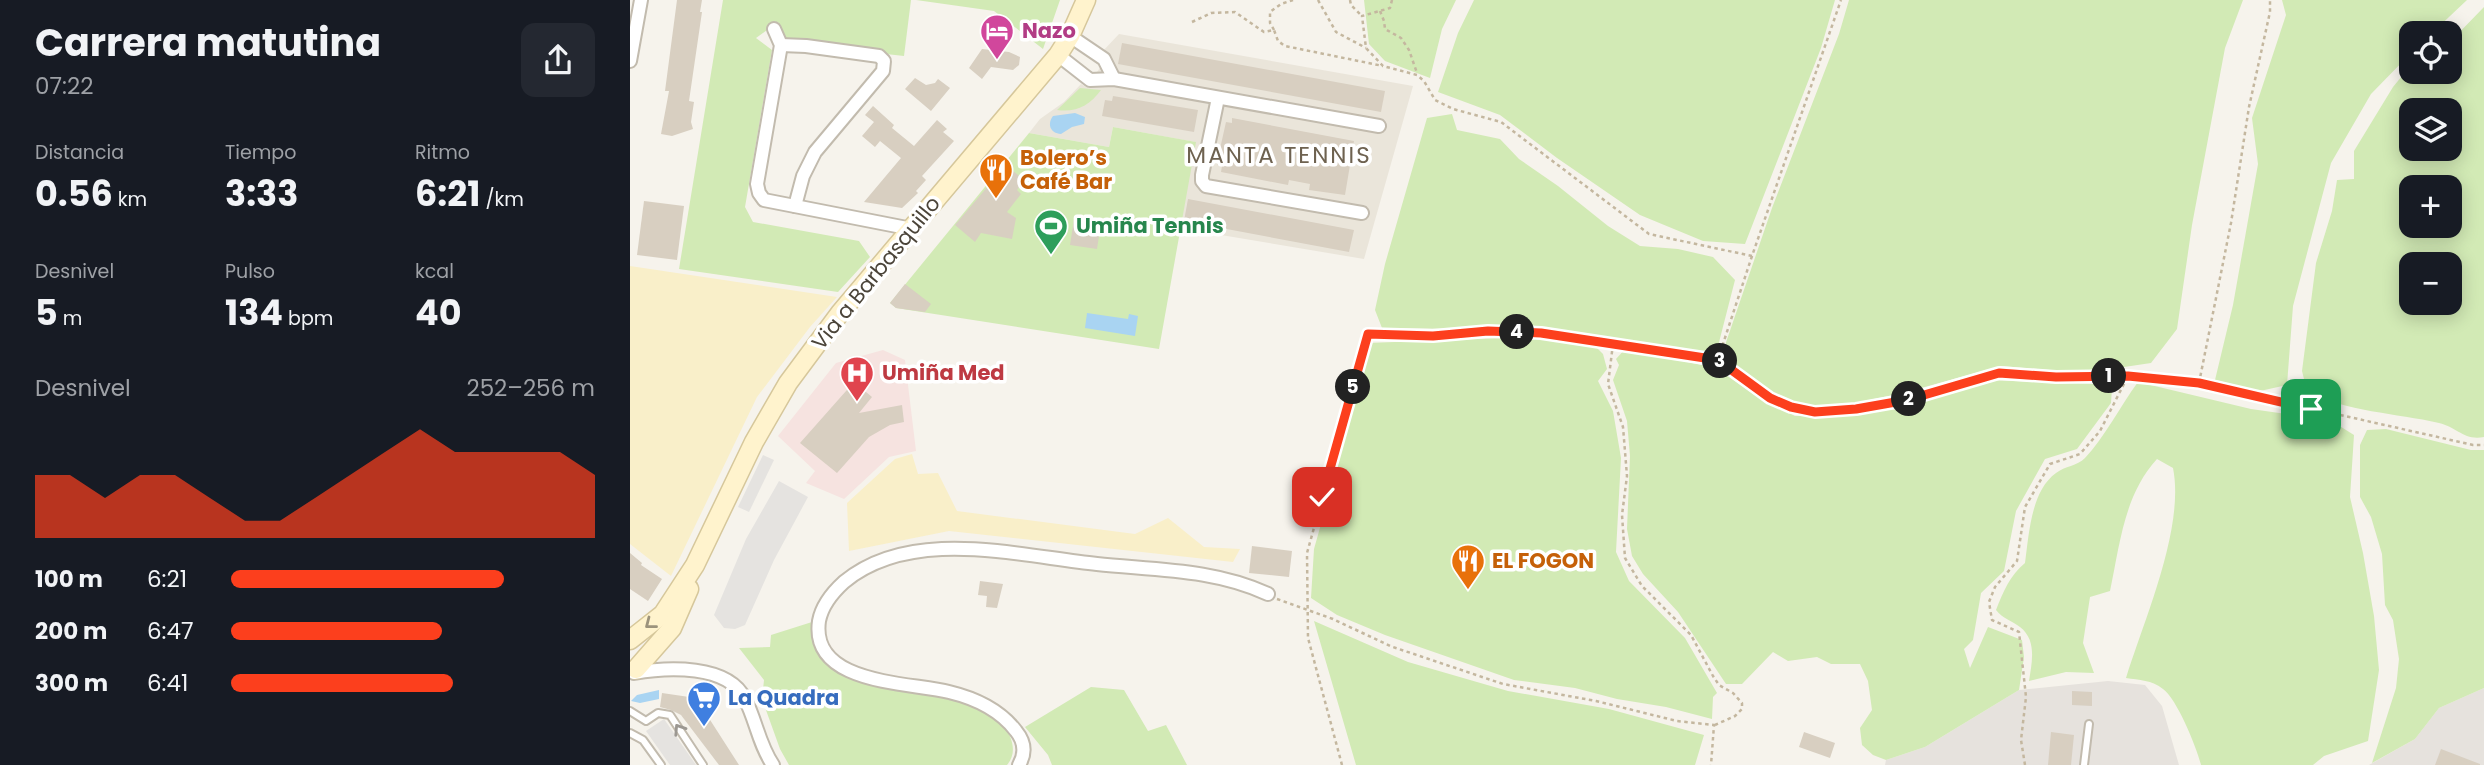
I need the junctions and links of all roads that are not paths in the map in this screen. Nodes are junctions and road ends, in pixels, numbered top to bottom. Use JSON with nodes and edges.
{"nodes":[{"id":1,"x":1086,"y":0,"type":"edge"},
{"id":2,"x":637,"y":8,"type":"edge"},
{"id":3,"x":774,"y":29,"type":"dead end"},
{"id":4,"x":1070,"y":36,"type":"junction"},
{"id":5,"x":780,"y":45,"type":"junction"},
{"id":6,"x":1058,"y":55,"type":"junction"},
{"id":7,"x":630,"y":61,"type":"edge"},
{"id":8,"x":1114,"y":79,"type":"junction"},
{"id":9,"x":1218,"y":97,"type":"junction"},
{"id":10,"x":1378,"y":126,"type":"dead end"},
{"id":11,"x":795,"y":206,"type":"junction"},
{"id":12,"x":1362,"y":213,"type":"dead end"},
{"id":13,"x":912,"y":229,"type":"junction"},
{"id":14,"x":695,"y":565,"type":"junction"},
{"id":15,"x":1268,"y":594,"type":"dead end"},
{"id":16,"x":630,"y":640,"type":"edge"},
{"id":17,"x":630,"y":645,"type":"edge"},
{"id":18,"x":634,"y":673,"type":"edge"},
{"id":19,"x":630,"y":711,"type":"edge"},
{"id":20,"x":2089,"y":724,"type":"dead end"},
{"id":21,"x":630,"y":733,"type":"edge"},
{"id":22,"x":771,"y":763,"type":"edge"},
{"id":23,"x":661,"y":765,"type":"edge"},
{"id":24,"x":703,"y":765,"type":"edge"},
{"id":25,"x":1019,"y":765,"type":"edge"},
{"id":26,"x":2084,"y":765,"type":"edge"}],
"edges":[{"from":1,"to":4,"type":"main road","name":"Via a Barbasquillo"},
{"from":2,"to":7,"type":"street"},
{"from":3,"to":5,"type":"street"},
{"from":4,"to":6,"type":"main road","name":"Via a Barbasquillo"},
{"from":4,"to":8,"type":"street"},
{"from":5,"to":11,"type":"street"},
{"from":5,"to":11,"type":"street"},
{"from":6,"to":8,"type":"street"},
{"from":6,"to":13,"type":"main road","name":"Via a Barbasquillo"},
{"from":8,"to":9,"type":"street"},
{"from":9,"to":10,"type":"street"},
{"from":9,"to":12,"type":"street"},
{"from":11,"to":13,"type":"street"},
{"from":13,"to":14,"type":"main road","name":"Via a Barbasquillo"},
{"from":14,"to":16,"type":"main road","name":"Via a Barbasquillo","one_way":true},
{"from":14,"to":18,"type":"main road","name":"Via a Barbasquillo"},
{"from":15,"to":25,"type":"street"},
{"from":17,"to":18,"type":"main road"},
{"from":18,"to":22,"type":"street"},
{"from":24,"to":19,"type":"lane","one_way":true},
{"from":20,"to":26,"type":"lane"},
{"from":21,"to":23,"type":"lane"}]}
